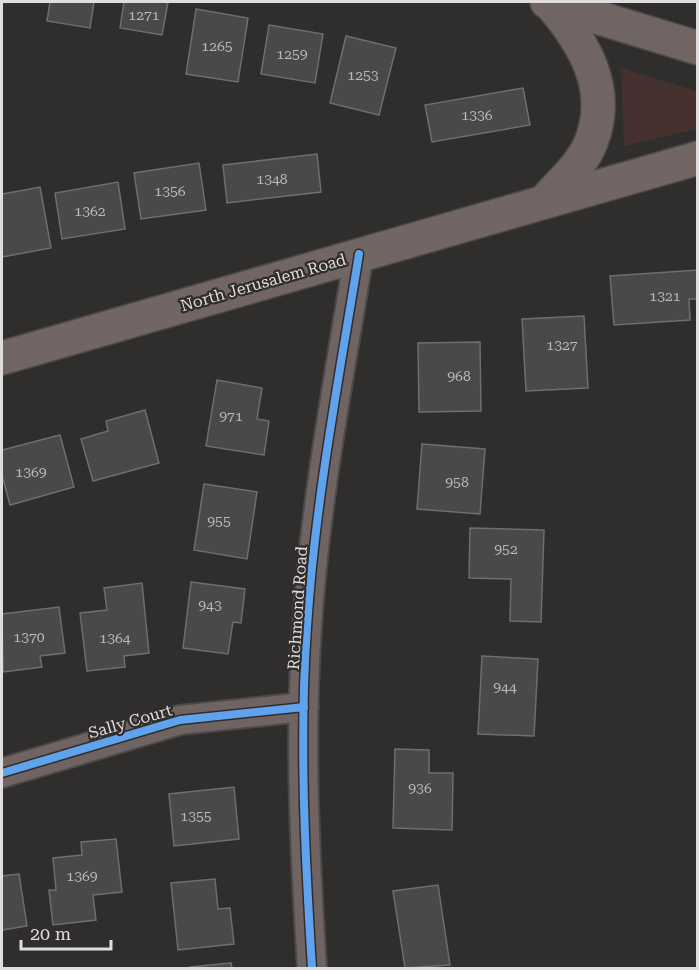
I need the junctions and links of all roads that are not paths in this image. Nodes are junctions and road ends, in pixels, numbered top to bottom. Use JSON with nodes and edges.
{"nodes":[{"id":1,"x":547,"y":2,"type":"edge"},
{"id":2,"x":698,"y":48,"type":"edge"},
{"id":3,"x":698,"y":158,"type":"edge"},
{"id":4,"x":546,"y":200,"type":"junction"},
{"id":5,"x":359,"y":254,"type":"junction"},
{"id":6,"x":2,"y":358,"type":"edge"},
{"id":7,"x":304,"y":707,"type":"junction"},
{"id":8,"x":2,"y":773,"type":"edge"},
{"id":9,"x":312,"y":969,"type":"edge"}],
"edges":[{"from":1,"to":2,"type":"main road"},
{"from":1,"to":4,"type":"main road"},
{"from":3,"to":4,"type":"main road","name":"North Jerusalem Road"},
{"from":4,"to":5,"type":"main road","name":"North Jerusalem Road"},
{"from":5,"to":6,"type":"main road","name":"North Jerusalem Road"},
{"from":5,"to":7,"type":"street","name":"Richmond Road"},
{"from":7,"to":8,"type":"street","name":"Sally Court"},
{"from":7,"to":9,"type":"street","name":"Richmond Road"}]}
